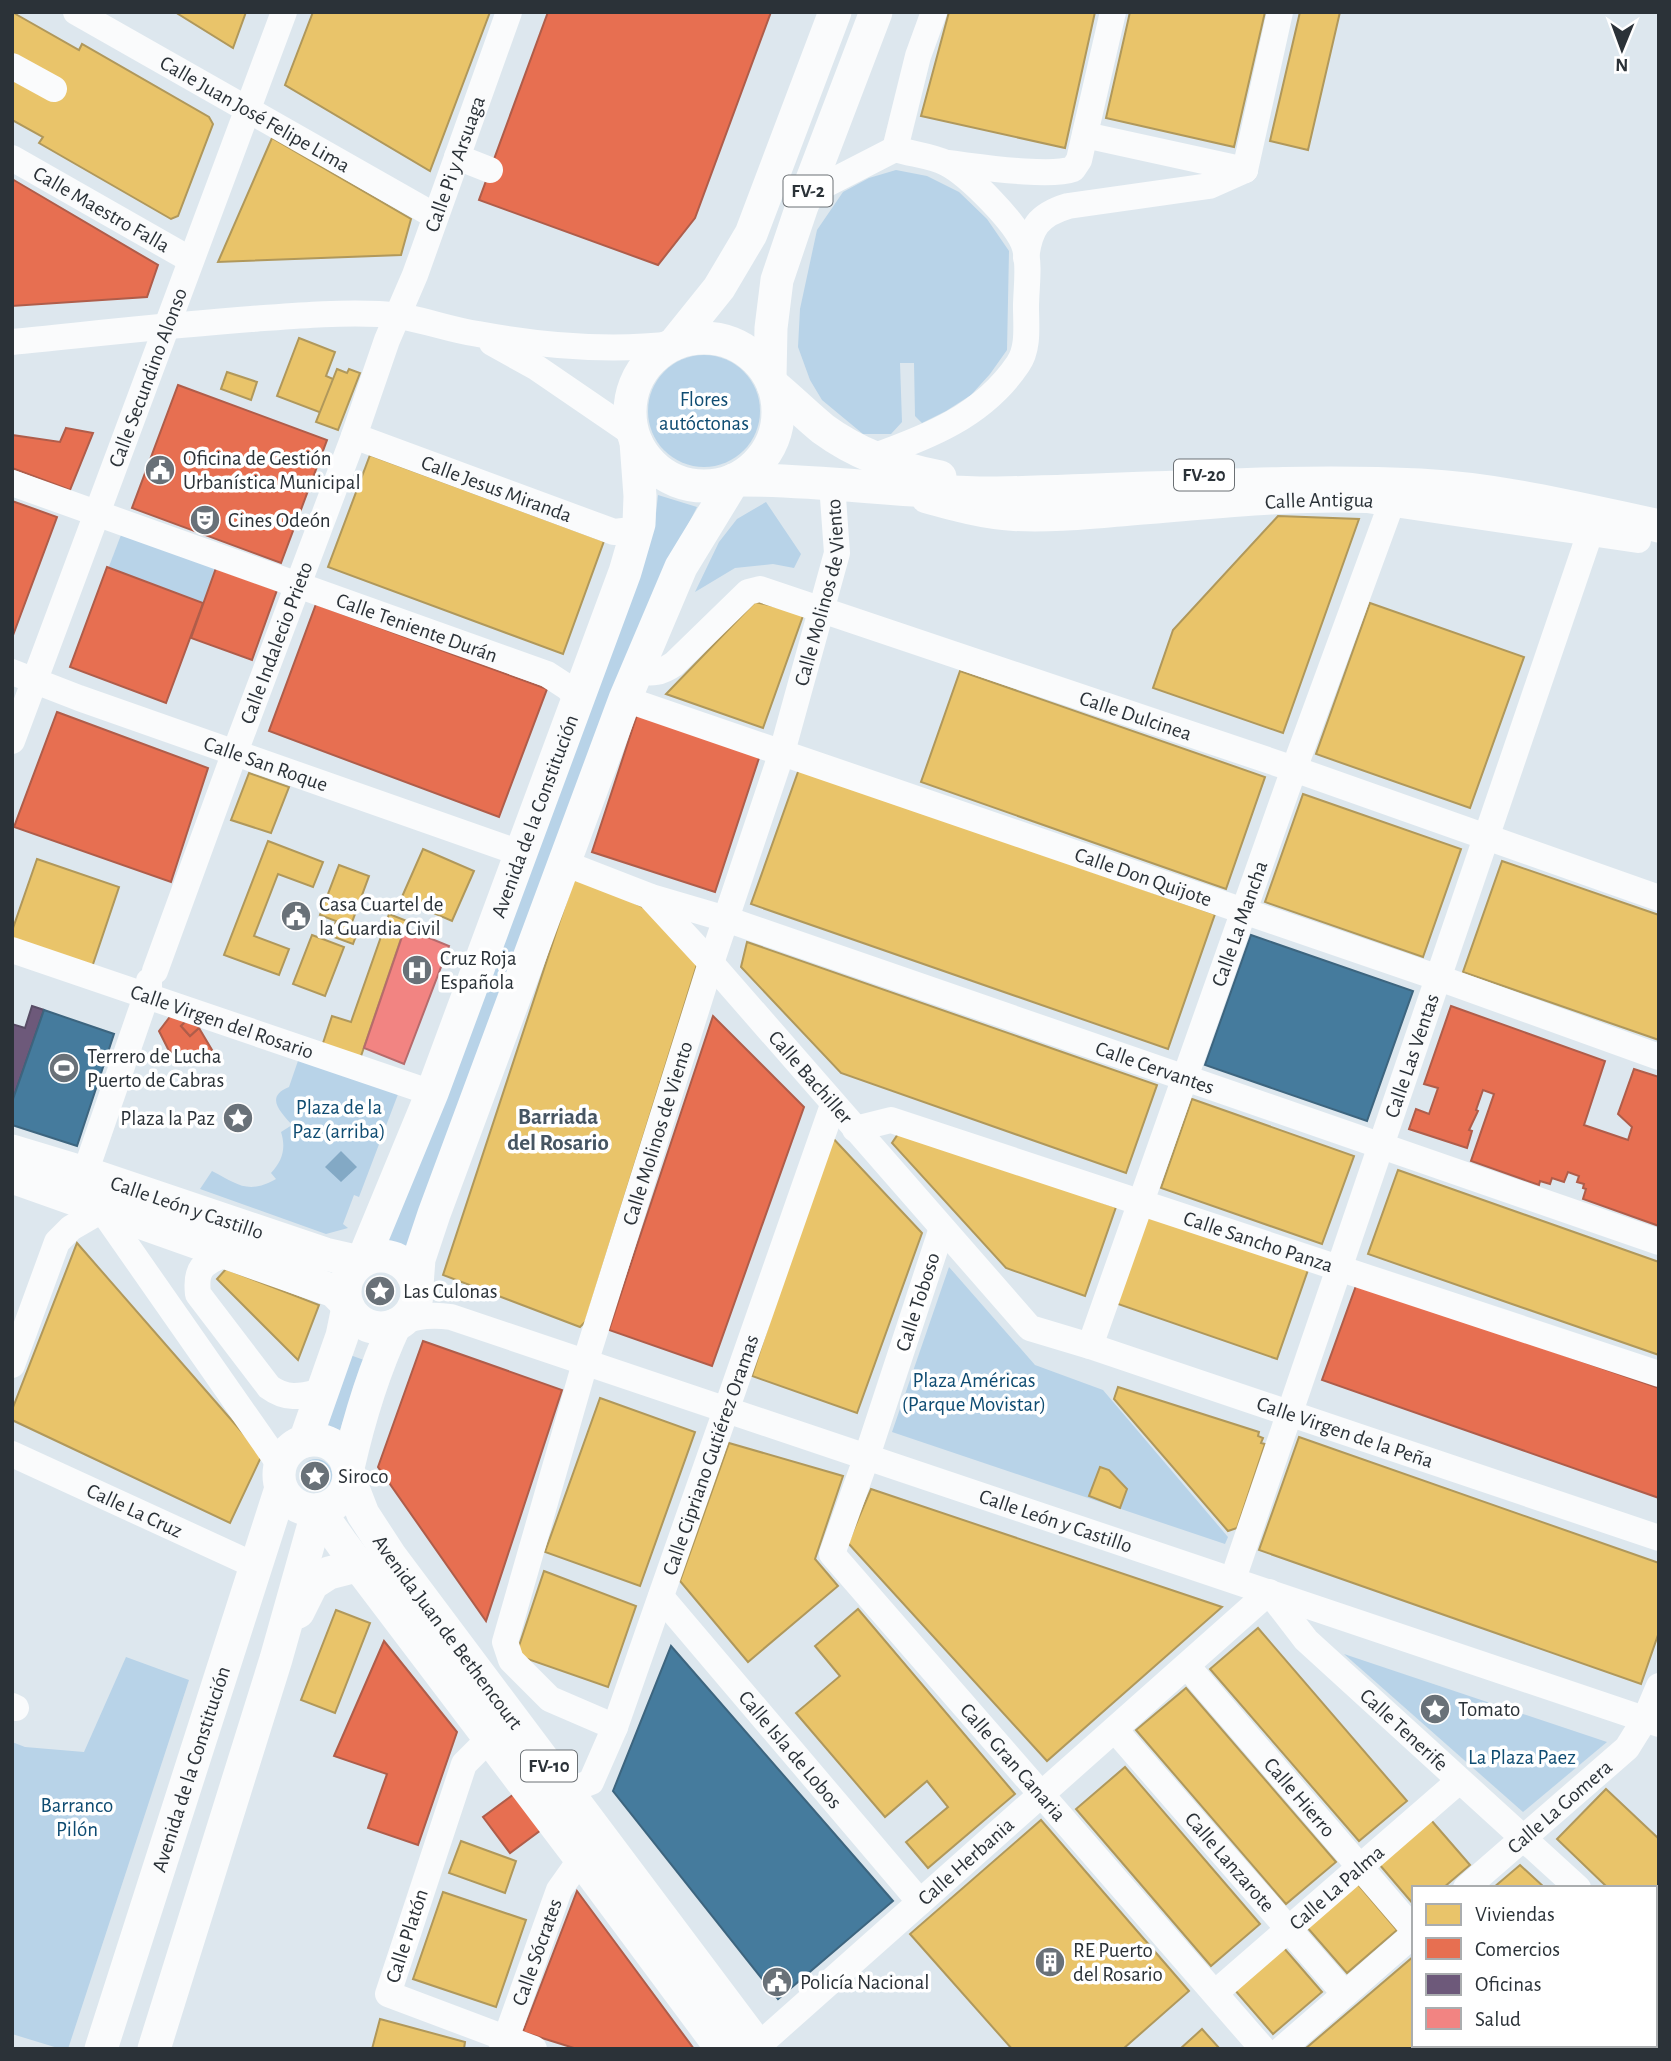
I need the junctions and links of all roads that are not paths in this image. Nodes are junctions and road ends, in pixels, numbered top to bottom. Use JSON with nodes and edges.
{"nodes":[{"id":1,"x":76,"y":12,"type":"edge"},
{"id":2,"x":284,"y":12,"type":"edge"},
{"id":3,"x":509,"y":12,"type":"edge"},
{"id":4,"x":835,"y":12,"type":"edge"},
{"id":5,"x":876,"y":12,"type":"edge"},
{"id":6,"x":934,"y":12,"type":"edge"},
{"id":7,"x":1113,"y":12,"type":"edge"},
{"id":8,"x":1280,"y":12,"type":"edge"},
{"id":9,"x":12,"y":66,"type":"edge"},
{"id":10,"x":54,"y":89,"type":"dead end"},
{"id":11,"x":247,"y":110,"type":"junction"},
{"id":12,"x":1085,"y":135,"type":"junction"},
{"id":13,"x":895,"y":149,"type":"junction"},
{"id":14,"x":12,"y":158,"type":"edge"},
{"id":15,"x":457,"y":158,"type":"junction"},
{"id":16,"x":947,"y":163,"type":"junction"},
{"id":17,"x":490,"y":170,"type":"dead end"},
{"id":18,"x":1245,"y":170,"type":"junction"},
{"id":19,"x":802,"y":206,"type":"junction"},
{"id":20,"x":435,"y":216,"type":"junction"},
{"id":21,"x":1027,"y":258,"type":"junction"},
{"id":22,"x":191,"y":260,"type":"junction"},
{"id":23,"x":398,"y":316,"type":"junction"},
{"id":24,"x":166,"y":325,"type":"junction"},
{"id":25,"x":475,"y":334,"type":"junction"},
{"id":26,"x":12,"y":342,"type":"edge"},
{"id":27,"x":674,"y":344,"type":"junction"},
{"id":28,"x":772,"y":381,"type":"junction"},
{"id":29,"x":354,"y":436,"type":"junction"},
{"id":30,"x":634,"y":437,"type":"junction"},
{"id":31,"x":874,"y":472,"type":"junction"},
{"id":32,"x":734,"y":480,"type":"junction"},
{"id":33,"x":12,"y":483,"type":"edge"},
{"id":34,"x":832,"y":484,"type":"junction"},
{"id":35,"x":1392,"y":502,"type":"junction"},
{"id":36,"x":1659,"y":512,"type":"edge"},
{"id":37,"x":98,"y":513,"type":"junction"},
{"id":38,"x":639,"y":524,"type":"junction"},
{"id":39,"x":1590,"y":533,"type":"junction"},
{"id":40,"x":1652,"y":536,"type":"edge"},
{"id":41,"x":298,"y":584,"type":"junction"},
{"id":42,"x":822,"y":608,"type":"junction"},
{"id":43,"x":23,"y":676,"type":"edge"},
{"id":44,"x":631,"y":685,"type":"junction"},
{"id":45,"x":578,"y":698,"type":"junction"},
{"id":46,"x":12,"y":741,"type":"edge"},
{"id":47,"x":234,"y":752,"type":"junction"},
{"id":48,"x":782,"y":752,"type":"junction"},
{"id":49,"x":1294,"y":769,"type":"junction"},
{"id":50,"x":1488,"y":837,"type":"junction"},
{"id":51,"x":520,"y":853,"type":"junction"},
{"id":52,"x":564,"y":863,"type":"junction"},
{"id":53,"x":649,"y":896,"type":"junction"},
{"id":54,"x":1659,"y":898,"type":"edge"},
{"id":55,"x":1243,"y":911,"type":"junction"},
{"id":56,"x":726,"y":919,"type":"junction"},
{"id":57,"x":771,"y":935,"type":"junction"},
{"id":58,"x":12,"y":950,"type":"edge"},
{"id":59,"x":711,"y":963,"type":"junction"},
{"id":60,"x":1439,"y":978,"type":"junction"},
{"id":61,"x":150,"y":982,"type":"junction"},
{"id":62,"x":1659,"y":1057,"type":"edge"},
{"id":63,"x":1184,"y":1079,"type":"junction"},
{"id":64,"x":432,"y":1093,"type":"junction"},
{"id":65,"x":833,"y":1105,"type":"junction"},
{"id":66,"x":855,"y":1129,"type":"junction"},
{"id":67,"x":1381,"y":1147,"type":"junction"},
{"id":68,"x":12,"y":1151,"type":"edge"},
{"id":69,"x":85,"y":1173,"type":"junction"},
{"id":70,"x":12,"y":1177,"type":"edge"},
{"id":71,"x":1141,"y":1202,"type":"junction"},
{"id":72,"x":102,"y":1210,"type":"junction"},
{"id":73,"x":942,"y":1228,"type":"junction"},
{"id":74,"x":1659,"y":1242,"type":"edge"},
{"id":75,"x":226,"y":1253,"type":"junction"},
{"id":76,"x":362,"y":1261,"type":"junction"},
{"id":77,"x":1340,"y":1268,"type":"junction"},
{"id":78,"x":417,"y":1286,"type":"junction"},
{"id":79,"x":347,"y":1305,"type":"junction"},
{"id":80,"x":451,"y":1317,"type":"junction"},
{"id":81,"x":398,"y":1324,"type":"junction"},
{"id":82,"x":1030,"y":1328,"type":"joint"},
{"id":83,"x":1090,"y":1346,"type":"junction"},
{"id":84,"x":585,"y":1363,"type":"junction"},
{"id":85,"x":12,"y":1365,"type":"edge"},
{"id":86,"x":1659,"y":1374,"type":"edge"},
{"id":87,"x":324,"y":1391,"type":"junction"},
{"id":88,"x":728,"y":1409,"type":"junction"},
{"id":89,"x":1289,"y":1415,"type":"junction"},
{"id":90,"x":305,"y":1441,"type":"junction"},
{"id":91,"x":12,"y":1454,"type":"edge"},
{"id":92,"x":867,"y":1456,"type":"junction"},
{"id":93,"x":349,"y":1473,"type":"junction"},
{"id":94,"x":280,"y":1476,"type":"junction"},
{"id":95,"x":318,"y":1510,"type":"junction"},
{"id":96,"x":1659,"y":1538,"type":"edge"},
{"id":97,"x":360,"y":1565,"type":"junction"},
{"id":98,"x":256,"y":1566,"type":"junction"},
{"id":99,"x":1233,"y":1580,"type":"junction"},
{"id":100,"x":1269,"y":1592,"type":"junction"},
{"id":101,"x":661,"y":1597,"type":"junction"},
{"id":102,"x":276,"y":1659,"type":"junction"},
{"id":103,"x":1187,"y":1666,"type":"junction"},
{"id":104,"x":1659,"y":1686,"type":"edge"},
{"id":105,"x":1652,"y":1721,"type":"edge"},
{"id":106,"x":615,"y":1727,"type":"junction"},
{"id":107,"x":1115,"y":1730,"type":"junction"},
{"id":108,"x":489,"y":1739,"type":"junction"},
{"id":109,"x":1460,"y":1781,"type":"junction"},
{"id":110,"x":568,"y":1791,"type":"junction"},
{"id":111,"x":1041,"y":1795,"type":"junction"},
{"id":112,"x":1523,"y":1838,"type":"junction"},
{"id":113,"x":582,"y":1859,"type":"junction"},
{"id":114,"x":1360,"y":1867,"type":"junction"},
{"id":115,"x":1468,"y":1886,"type":"edge"},
{"id":116,"x":1576,"y":1886,"type":"edge"},
{"id":117,"x":920,"y":1902,"type":"junction"},
{"id":118,"x":1289,"y":1929,"type":"junction"},
{"id":119,"x":1412,"y":1930,"type":"edge"},
{"id":120,"x":1412,"y":1934,"type":"edge"},
{"id":121,"x":1215,"y":1993,"type":"junction"},
{"id":122,"x":1345,"y":1994,"type":"junction"},
{"id":123,"x":504,"y":2043,"type":"edge"},
{"id":124,"x":759,"y":2047,"type":"edge"},
{"id":125,"x":101,"y":2049,"type":"edge"},
{"id":126,"x":153,"y":2049,"type":"edge"},
{"id":127,"x":534,"y":2049,"type":"edge"},
{"id":128,"x":722,"y":2049,"type":"edge"},
{"id":129,"x":1263,"y":2049,"type":"edge"},
{"id":130,"x":1282,"y":2049,"type":"edge"}],
"edges":[{"from":1,"to":11,"type":"street","name":"Calle Juan José Felipe Lima"},
{"from":2,"to":11,"type":"street","name":"Calle Secundino Alonso"},
{"from":3,"to":15,"type":"street","name":"Calle Pi y Arsuaga"},
{"from":4,"to":27,"type":"main road","number":"FV-2"},
{"from":5,"to":19,"type":"main road","number":"FV-2"},
{"from":6,"to":13,"type":"street"},
{"from":7,"to":12,"type":"street"},
{"from":8,"to":18,"type":"street"},
{"from":9,"to":10,"type":"street"},
{"from":11,"to":20,"type":"street","name":"Calle Juan José Felipe Lima"},
{"from":11,"to":22,"type":"street","name":"Calle Secundino Alonso"},
{"from":12,"to":16,"type":"street"},
{"from":12,"to":18,"type":"street"},
{"from":13,"to":16,"type":"street"},
{"from":13,"to":19,"type":"street"},
{"from":14,"to":22,"type":"street","name":"Calle Maestro Falla"},
{"from":15,"to":17,"type":"street"},
{"from":15,"to":20,"type":"street","name":"Calle Pi y Arsuaga"},
{"from":16,"to":21,"type":"street"},
{"from":18,"to":21,"type":"street"},
{"from":19,"to":28,"type":"main road","number":"FV-2"},
{"from":20,"to":23,"type":"street","name":"Calle Pi y Arsuaga"},
{"from":21,"to":31,"type":"street"},
{"from":22,"to":24,"type":"street","name":"Calle Secundino Alonso"},
{"from":23,"to":24,"type":"street"},
{"from":23,"to":25,"type":"street"},
{"from":23,"to":29,"type":"street","name":"Calle Indalecio Prieto"},
{"from":24,"to":26,"type":"street"},
{"from":24,"to":37,"type":"street","name":"Calle Secundino Alonso"},
{"from":25,"to":27,"type":"street"},
{"from":25,"to":30,"type":"street"},
{"from":27,"to":28,"type":"main road"},
{"from":27,"to":30,"type":"main road"},
{"from":28,"to":31,"type":"main road","number":"FV-20"},
{"from":28,"to":32,"type":"main road"},
{"from":29,"to":38,"type":"street","name":"Calle Jesus Miranda"},
{"from":29,"to":41,"type":"street","name":"Calle Indalecio Prieto"},
{"from":30,"to":32,"type":"main road"},
{"from":30,"to":38,"type":"main road","name":"Avenida de la Constitución"},
{"from":31,"to":34,"type":"main road","number":"FV-20"},
{"from":31,"to":35,"type":"street","name":"Calle Antigua"},
{"from":31,"to":36,"type":"main road","number":"FV-20"},
{"from":31,"to":40,"type":"main road","number":"FV-20"},
{"from":32,"to":34,"type":"main road","number":"FV-20"},
{"from":32,"to":44,"type":"main road","name":"Avenida de la Constitución"},
{"from":33,"to":37,"type":"street","name":"Calle Teniente Durán"},
{"from":34,"to":42,"type":"street","name":"Calle Molinos de Viento"},
{"from":35,"to":39,"type":"street","name":"Calle Antigua"},
{"from":35,"to":49,"type":"street","name":"Calle La Mancha"},
{"from":37,"to":41,"type":"street","name":"Calle Teniente Durán"},
{"from":37,"to":43,"type":"street","name":"Calle Secundino Alonso"},
{"from":38,"to":45,"type":"main road","name":"Avenida de la Constitución"},
{"from":39,"to":40,"type":"street","name":"Calle Antigua"},
{"from":39,"to":50,"type":"street","name":"Calle Las Ventas"},
{"from":41,"to":45,"type":"street","name":"Calle Teniente Durán"},
{"from":41,"to":47,"type":"street","name":"Calle Indalecio Prieto"},
{"from":42,"to":44,"type":"street","name":"Calle Dulcinea"},
{"from":42,"to":48,"type":"street","name":"Calle Molinos de Viento"},
{"from":42,"to":49,"type":"street","name":"Calle Dulcinea"},
{"from":43,"to":46,"type":"street","name":"Calle Secundino Alonso"},
{"from":43,"to":47,"type":"street","name":"Calle San Roque"},
{"from":44,"to":48,"type":"street","name":"Calle Don Quijote"},
{"from":44,"to":52,"type":"main road","name":"Avenida de la Constitución"},
{"from":45,"to":51,"type":"main road","name":"Avenida de la Constitución"},
{"from":47,"to":51,"type":"street","name":"Calle San Roque"},
{"from":47,"to":61,"type":"street","name":"Calle Indalecio Prieto"},
{"from":48,"to":55,"type":"street","name":"Calle Don Quijote"},
{"from":48,"to":56,"type":"street","name":"Calle Molinos de Viento"},
{"from":49,"to":50,"type":"street","name":"Calle Dulcinea"},
{"from":49,"to":55,"type":"street","name":"Calle La Mancha"},
{"from":50,"to":54,"type":"street","name":"Calle Dulcinea"},
{"from":50,"to":60,"type":"street","name":"Calle Las Ventas"},
{"from":51,"to":64,"type":"main road","name":"Avenida de la Constitución"},
{"from":52,"to":53,"type":"street","name":"Calle Bachiller"},
{"from":52,"to":78,"type":"main road","name":"Avenida de la Constitución"},
{"from":53,"to":56,"type":"street","name":"Calle Cervantes"},
{"from":53,"to":59,"type":"street","name":"Calle Bachiller"},
{"from":55,"to":60,"type":"street","name":"Calle Don Quijote"},
{"from":55,"to":63,"type":"street","name":"Calle La Mancha"},
{"from":56,"to":57,"type":"street","name":"Calle Cervantes"},
{"from":56,"to":59,"type":"street","name":"Calle Molinos de Viento"},
{"from":57,"to":59,"type":"street"},
{"from":57,"to":63,"type":"street","name":"Calle Cervantes"},
{"from":58,"to":61,"type":"street","name":"Calle Virgen del Rosario"},
{"from":59,"to":65,"type":"street","name":"Calle Bachiller"},
{"from":59,"to":84,"type":"street","name":"Calle Molinos de Viento"},
{"from":60,"to":62,"type":"street","name":"Calle Don Quijote"},
{"from":60,"to":67,"type":"street","name":"Calle Las Ventas"},
{"from":61,"to":64,"type":"street","name":"Calle Virgen del Rosario"},
{"from":61,"to":69,"type":"street","name":"Calle Indalecio Prieto"},
{"from":63,"to":67,"type":"street","name":"Calle Cervantes"},
{"from":63,"to":71,"type":"street","name":"Calle La Mancha"},
{"from":64,"to":76,"type":"main road","name":"Avenida de la Constitución"},
{"from":65,"to":66,"type":"street","name":"Calle Bachiller"},
{"from":65,"to":88,"type":"street","name":"Calle Cipriano Gutiérez Oramas"},
{"from":66,"to":71,"type":"street","name":"Calle Sancho Panza"},
{"from":66,"to":73,"type":"street","name":"Calle Bachiller"},
{"from":67,"to":74,"type":"street","name":"Calle Cervantes"},
{"from":67,"to":77,"type":"street","name":"Calle Las Ventas"},
{"from":68,"to":69,"type":"main road","name":"Calle León y Castillo"},
{"from":69,"to":76,"type":"main road","name":"Calle León y Castillo"},
{"from":70,"to":72,"type":"main road","name":"Calle León y Castillo"},
{"from":71,"to":77,"type":"street","name":"Calle Sancho Panza"},
{"from":71,"to":83,"type":"street","name":"Calle La Mancha"},
{"from":72,"to":75,"type":"main road","name":"Calle León y Castillo"},
{"from":72,"to":85,"type":"street"},
{"from":72,"to":94,"type":"street"},
{"from":73,"to":82,"type":"street","name":"Calle Bachiller"},
{"from":73,"to":92,"type":"street","name":"Calle Toboso"},
{"from":75,"to":79,"type":"main road","name":"Calle León y Castillo"},
{"from":75,"to":87,"type":"street"},
{"from":76,"to":78,"type":"main road"},
{"from":76,"to":79,"type":"main road"},
{"from":77,"to":86,"type":"street","name":"Calle Sancho Panza"},
{"from":77,"to":89,"type":"street","name":"Calle Las Ventas"},
{"from":78,"to":80,"type":"street","name":"Calle León y Castillo"},
{"from":78,"to":81,"type":"main road"},
{"from":79,"to":81,"type":"main road"},
{"from":79,"to":87,"type":"main road"},
{"from":80,"to":81,"type":"street","name":"Calle León y Castillo"},
{"from":80,"to":84,"type":"street","name":"Calle León y Castillo"},
{"from":81,"to":93,"type":"main road"},
{"from":82,"to":83,"type":"street","name":"Calle Virgen de la Peña"},
{"from":83,"to":89,"type":"street","name":"Calle Virgen de la Peña"},
{"from":84,"to":88,"type":"street","name":"Calle León y Castillo"},
{"from":84,"to":106,"type":"street","name":"Calle Molinos de Viento"},
{"from":87,"to":90,"type":"main road"},
{"from":88,"to":92,"type":"street","name":"Calle León y Castillo"},
{"from":88,"to":101,"type":"street","name":"Calle Cipriano Gutiérez Oramas"},
{"from":89,"to":96,"type":"street","name":"Calle Virgen de la Peña"},
{"from":89,"to":99,"type":"street","name":"Calle Las Ventas"},
{"from":90,"to":93,"type":"main road"},
{"from":90,"to":94,"type":"main road"},
{"from":91,"to":98,"type":"street","name":"Calle La Cruz"},
{"from":92,"to":99,"type":"street","name":"Calle León y Castillo"},
{"from":92,"to":111,"type":"street","name":"Calle Gran Canaria"},
{"from":93,"to":95,"type":"main road"},
{"from":93,"to":110,"type":"main road","name":"Avenida Juan de Bethencourt","number":"FV-10"},
{"from":94,"to":95,"type":"main road"},
{"from":94,"to":98,"type":"main road","name":"Avenida de la Constitución"},
{"from":95,"to":97,"type":"main road","name":"Avenida Juan de Bethencourt","number":"FV-10"},
{"from":95,"to":102,"type":"main road"},
{"from":97,"to":102,"type":"main road"},
{"from":97,"to":108,"type":"main road","name":"Avenida Juan de Bethencourt","number":"FV-10"},
{"from":98,"to":125,"type":"main road","name":"Avenida de la Constitución"},
{"from":99,"to":100,"type":"street","name":"Calle León y Castillo"},
{"from":100,"to":103,"type":"street","name":"Calle Herbania"},
{"from":100,"to":105,"type":"street","name":"Calle León y Castillo"},
{"from":100,"to":109,"type":"street","name":"Calle Tenerife"},
{"from":101,"to":106,"type":"street","name":"Calle Cipriano Gutiérez Oramas"},
{"from":101,"to":117,"type":"street","name":"Calle Isla de Lobos"},
{"from":102,"to":126,"type":"main road"},
{"from":103,"to":107,"type":"street","name":"Calle Herbania"},
{"from":103,"to":114,"type":"street","name":"Calle Hierro"},
{"from":104,"to":105,"type":"street","name":"Calle La Gomera"},
{"from":105,"to":112,"type":"street","name":"Calle La Gomera"},
{"from":106,"to":110,"type":"street","name":"Calle Cipriano Gutiérez Oramas"},
{"from":107,"to":111,"type":"street","name":"Calle Herbania"},
{"from":107,"to":118,"type":"street","name":"Calle Lanzarote"},
{"from":108,"to":113,"type":"main road","name":"Avenida Juan de Bethencourt","number":"FV-10"},
{"from":108,"to":123,"type":"street","name":"Calle Platón"},
{"from":109,"to":112,"type":"street","name":"Calle Tenerife"},
{"from":109,"to":114,"type":"street","name":"Calle La Palma"},
{"from":110,"to":124,"type":"main road","name":"Avenida Juan de Bethencourt","number":"FV-10"},
{"from":111,"to":117,"type":"street","name":"Calle Herbania"},
{"from":111,"to":121,"type":"street","name":"Calle Gran Canaria"},
{"from":112,"to":115,"type":"street","name":"Calle La Gomera"},
{"from":112,"to":116,"type":"street","name":"Calle Tenerife"},
{"from":113,"to":123,"type":"street","name":"Calle Sócrates"},
{"from":113,"to":128,"type":"main road","name":"Avenida Juan de Bethencourt","number":"FV-10"},
{"from":114,"to":118,"type":"street","name":"Calle La Palma"},
{"from":114,"to":119,"type":"street","name":"Calle Hierro"},
{"from":117,"to":124,"type":"street","name":"Calle Herbania"},
{"from":118,"to":121,"type":"street","name":"Calle La Palma"},
{"from":118,"to":122,"type":"street","name":"Calle Lanzarote"},
{"from":120,"to":122,"type":"street"},
{"from":121,"to":129,"type":"street","name":"Calle Gran Canaria"},
{"from":122,"to":130,"type":"street"},
{"from":123,"to":127,"type":"street","name":"Calle Platón"}]}
